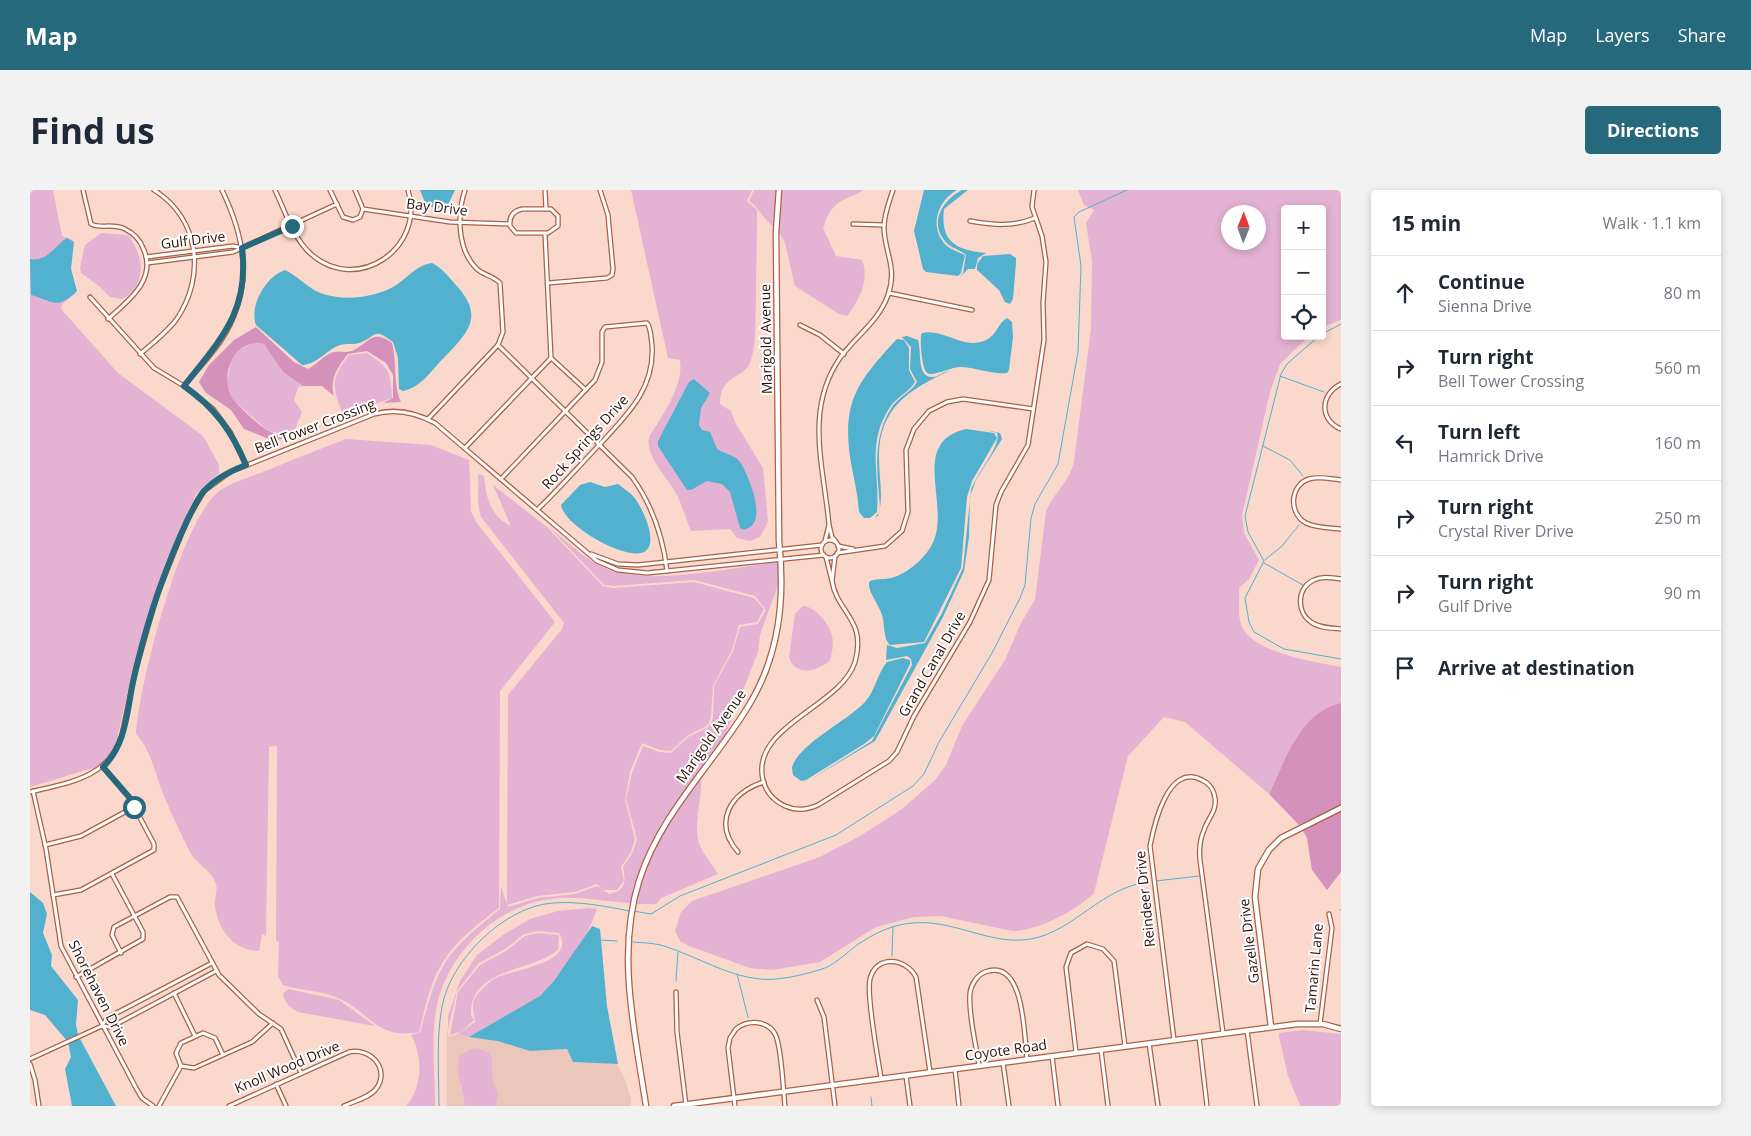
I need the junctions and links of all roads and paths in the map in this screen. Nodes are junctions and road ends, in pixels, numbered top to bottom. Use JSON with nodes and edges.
{"nodes":[{"id":1,"x":83,"y":190,"type":"edge"},
{"id":2,"x":155,"y":190,"type":"edge"},
{"id":3,"x":222,"y":190,"type":"edge"},
{"id":4,"x":275,"y":190,"type":"edge"},
{"id":5,"x":330,"y":190,"type":"edge"},
{"id":6,"x":355,"y":190,"type":"edge"},
{"id":7,"x":408,"y":190,"type":"edge"},
{"id":8,"x":465,"y":190,"type":"edge"},
{"id":9,"x":545,"y":190,"type":"edge"},
{"id":10,"x":600,"y":190,"type":"edge"},
{"id":11,"x":779,"y":190,"type":"edge"},
{"id":12,"x":893,"y":190,"type":"edge"},
{"id":13,"x":1034,"y":190,"type":"edge"},
{"id":14,"x":337,"y":204,"type":"junction"},
{"id":15,"x":363,"y":209,"type":"junction"},
{"id":16,"x":546,"y":209,"type":"junction"},
{"id":17,"x":411,"y":216,"type":"junction"},
{"id":18,"x":1035,"y":218,"type":"junction"},
{"id":19,"x":970,"y":221,"type":"dead end"},
{"id":20,"x":461,"y":223,"type":"junction"},
{"id":21,"x":509,"y":224,"type":"junction"},
{"id":22,"x":853,"y":224,"type":"dead end"},
{"id":23,"x":884,"y":225,"type":"junction"},
{"id":24,"x":292,"y":226,"type":"junction"},
{"id":25,"x":545,"y":234,"type":"junction"},
{"id":26,"x":242,"y":248,"type":"junction"},
{"id":27,"x":195,"y":251,"type":"junction"},
{"id":28,"x":196,"y":256,"type":"junction"},
{"id":29,"x":146,"y":257,"type":"junction"},
{"id":30,"x":147,"y":263,"type":"junction"},
{"id":31,"x":548,"y":283,"type":"junction"},
{"id":32,"x":889,"y":293,"type":"junction"},
{"id":33,"x":90,"y":297,"type":"dead end"},
{"id":34,"x":972,"y":310,"type":"dead end"},
{"id":35,"x":108,"y":319,"type":"junction"},
{"id":36,"x":800,"y":325,"type":"dead end"},
{"id":37,"x":498,"y":346,"type":"junction"},
{"id":38,"x":140,"y":354,"type":"junction"},
{"id":39,"x":844,"y":354,"type":"junction"},
{"id":40,"x":551,"y":358,"type":"junction"},
{"id":41,"x":532,"y":378,"type":"junction"},
{"id":42,"x":1341,"y":384,"type":"edge"},
{"id":43,"x":184,"y":386,"type":"junction"},
{"id":44,"x":586,"y":390,"type":"junction"},
{"id":45,"x":1033,"y":409,"type":"junction"},
{"id":46,"x":566,"y":411,"type":"junction"},
{"id":47,"x":428,"y":419,"type":"junction"},
{"id":48,"x":1341,"y":430,"type":"edge"},
{"id":49,"x":600,"y":444,"type":"junction"},
{"id":50,"x":465,"y":448,"type":"junction"},
{"id":51,"x":246,"y":465,"type":"junction"},
{"id":52,"x":501,"y":479,"type":"junction"},
{"id":53,"x":1341,"y":480,"type":"edge"},
{"id":54,"x":538,"y":510,"type":"junction"},
{"id":55,"x":830,"y":524,"type":"junction"},
{"id":56,"x":1341,"y":530,"type":"edge"},
{"id":57,"x":825,"y":541,"type":"junction"},
{"id":58,"x":837,"y":544,"type":"junction"},
{"id":59,"x":822,"y":545,"type":"junction"},
{"id":60,"x":854,"y":549,"type":"junction"},
{"id":61,"x":780,"y":550,"type":"junction"},
{"id":62,"x":588,"y":552,"type":"junction"},
{"id":63,"x":742,"y":554,"type":"junction"},
{"id":64,"x":836,"y":554,"type":"junction"},
{"id":65,"x":824,"y":556,"type":"junction"},
{"id":66,"x":781,"y":558,"type":"junction"},
{"id":67,"x":666,"y":562,"type":"junction"},
{"id":68,"x":744,"y":563,"type":"junction"},
{"id":69,"x":667,"y":571,"type":"junction"},
{"id":70,"x":1341,"y":579,"type":"edge"},
{"id":71,"x":832,"y":581,"type":"junction"},
{"id":72,"x":1341,"y":629,"type":"edge"},
{"id":73,"x":103,"y":767,"type":"junction"},
{"id":74,"x":764,"y":782,"type":"junction"},
{"id":75,"x":32,"y":791,"type":"edge"},
{"id":76,"x":134,"y":807,"type":"junction"},
{"id":77,"x":1341,"y":808,"type":"edge"},
{"id":78,"x":45,"y":845,"type":"junction"},
{"id":79,"x":738,"y":852,"type":"dead end"},
{"id":80,"x":112,"y":874,"type":"junction"},
{"id":81,"x":53,"y":895,"type":"junction"},
{"id":82,"x":1329,"y":914,"type":"dead end"},
{"id":83,"x":134,"y":916,"type":"junction"},
{"id":84,"x":121,"y":952,"type":"junction"},
{"id":85,"x":212,"y":963,"type":"junction"},
{"id":86,"x":216,"y":971,"type":"junction"},
{"id":87,"x":76,"y":977,"type":"junction"},
{"id":88,"x":676,"y":992,"type":"dead end"},
{"id":89,"x":174,"y":993,"type":"junction"},
{"id":90,"x":816,"y":1000,"type":"dead end"},
{"id":91,"x":273,"y":1023,"type":"junction"},
{"id":92,"x":1320,"y":1024,"type":"junction"},
{"id":93,"x":102,"y":1026,"type":"junction"},
{"id":94,"x":1271,"y":1027,"type":"junction"},
{"id":95,"x":1341,"y":1029,"type":"edge"},
{"id":96,"x":1247,"y":1030,"type":"junction"},
{"id":97,"x":1223,"y":1033,"type":"junction"},
{"id":98,"x":195,"y":1036,"type":"junction"},
{"id":99,"x":1199,"y":1037,"type":"junction"},
{"id":100,"x":1174,"y":1040,"type":"junction"},
{"id":101,"x":1149,"y":1043,"type":"junction"},
{"id":102,"x":1125,"y":1046,"type":"junction"},
{"id":103,"x":1100,"y":1049,"type":"junction"},
{"id":104,"x":1076,"y":1052,"type":"junction"},
{"id":105,"x":223,"y":1055,"type":"junction"},
{"id":106,"x":1052,"y":1056,"type":"junction"},
{"id":107,"x":30,"y":1059,"type":"edge"},
{"id":108,"x":1027,"y":1059,"type":"junction"},
{"id":109,"x":1003,"y":1062,"type":"junction"},
{"id":110,"x":30,"y":1064,"type":"edge"},
{"id":111,"x":979,"y":1065,"type":"junction"},
{"id":112,"x":181,"y":1066,"type":"junction"},
{"id":113,"x":955,"y":1069,"type":"junction"},
{"id":114,"x":930,"y":1072,"type":"junction"},
{"id":115,"x":301,"y":1073,"type":"junction"},
{"id":116,"x":906,"y":1075,"type":"junction"},
{"id":117,"x":881,"y":1078,"type":"junction"},
{"id":118,"x":276,"y":1084,"type":"junction"},
{"id":119,"x":832,"y":1085,"type":"junction"},
{"id":120,"x":784,"y":1091,"type":"junction"},
{"id":121,"x":734,"y":1098,"type":"junction"},
{"id":122,"x":686,"y":1105,"type":"edge"},
{"id":123,"x":39,"y":1106,"type":"edge"},
{"id":124,"x":153,"y":1106,"type":"edge"},
{"id":125,"x":159,"y":1106,"type":"edge"},
{"id":126,"x":229,"y":1106,"type":"edge"},
{"id":127,"x":286,"y":1106,"type":"edge"},
{"id":128,"x":344,"y":1106,"type":"edge"},
{"id":129,"x":646,"y":1106,"type":"edge"},
{"id":130,"x":674,"y":1106,"type":"edge"},
{"id":131,"x":735,"y":1106,"type":"edge"},
{"id":132,"x":786,"y":1106,"type":"edge"},
{"id":133,"x":835,"y":1106,"type":"edge"},
{"id":134,"x":910,"y":1106,"type":"edge"},
{"id":135,"x":959,"y":1106,"type":"edge"},
{"id":136,"x":1009,"y":1106,"type":"edge"},
{"id":137,"x":1058,"y":1106,"type":"edge"},
{"id":138,"x":1108,"y":1106,"type":"edge"},
{"id":139,"x":1158,"y":1106,"type":"edge"},
{"id":140,"x":1208,"y":1106,"type":"edge"},
{"id":141,"x":1257,"y":1106,"type":"edge"}],
"edges":[{"from":1,"to":29,"type":"street"},
{"from":2,"to":27,"type":"street"},
{"from":3,"to":26,"type":"street"},
{"from":4,"to":24,"type":"street"},
{"from":5,"to":14,"type":"street"},
{"from":6,"to":15,"type":"street"},
{"from":7,"to":17,"type":"street"},
{"from":8,"to":20,"type":"street"},
{"from":9,"to":16,"type":"street"},
{"from":10,"to":31,"type":"street"},
{"from":11,"to":61,"type":"main road","name":"Marigold Avenue"},
{"from":12,"to":23,"type":"street"},
{"from":13,"to":18,"type":"street","name":"Grand Canal Drive"},
{"from":14,"to":15,"type":"street"},
{"from":14,"to":24,"type":"street","name":"Gulf Drive"},
{"from":15,"to":17,"type":"street","name":"Bay Drive"},
{"from":16,"to":21,"type":"street"},
{"from":16,"to":25,"type":"street"},
{"from":17,"to":20,"type":"street","name":"Bay Drive"},
{"from":17,"to":24,"type":"street"},
{"from":18,"to":19,"type":"street"},
{"from":18,"to":45,"type":"street","name":"Grand Canal Drive"},
{"from":20,"to":21,"type":"street","name":"Bay Drive"},
{"from":20,"to":37,"type":"street"},
{"from":21,"to":25,"type":"street","name":"Bay Drive"},
{"from":22,"to":23,"type":"street"},
{"from":23,"to":32,"type":"street"},
{"from":24,"to":26,"type":"street","name":"Gulf Drive"},
{"from":25,"to":31,"type":"street"},
{"from":26,"to":27,"type":"street","name":"Gulf Drive"},
{"from":26,"to":28,"type":"street","name":"Gulf Drive"},
{"from":26,"to":43,"type":"street"},
{"from":27,"to":28,"type":"street"},
{"from":27,"to":29,"type":"street","name":"Gulf Drive"},
{"from":28,"to":30,"type":"street","name":"Gulf Drive"},
{"from":28,"to":38,"type":"street"},
{"from":29,"to":30,"type":"street"},
{"from":30,"to":35,"type":"street"},
{"from":31,"to":40,"type":"street"},
{"from":32,"to":34,"type":"street"},
{"from":32,"to":39,"type":"street"},
{"from":33,"to":35,"type":"street"},
{"from":35,"to":38,"type":"street"},
{"from":36,"to":39,"type":"street"},
{"from":37,"to":41,"type":"street"},
{"from":37,"to":47,"type":"street"},
{"from":38,"to":43,"type":"street"},
{"from":39,"to":55,"type":"street"},
{"from":40,"to":41,"type":"street"},
{"from":40,"to":44,"type":"street"},
{"from":41,"to":46,"type":"street"},
{"from":41,"to":50,"type":"street"},
{"from":42,"to":48,"type":"street"},
{"from":43,"to":51,"type":"street"},
{"from":44,"to":46,"type":"street","name":"Rock Springs Drive"},
{"from":44,"to":49,"type":"street","name":"Rock Springs Drive"},
{"from":45,"to":60,"type":"street"},
{"from":45,"to":74,"type":"street","name":"Grand Canal Drive"},
{"from":46,"to":49,"type":"street"},
{"from":46,"to":52,"type":"street","name":"Rock Springs Drive"},
{"from":47,"to":50,"type":"street","name":"Bell Tower Crossing"},
{"from":47,"to":51,"type":"street","name":"Bell Tower Crossing"},
{"from":49,"to":54,"type":"street","name":"Rock Springs Drive"},
{"from":49,"to":67,"type":"street"},
{"from":50,"to":52,"type":"street","name":"Bell Tower Crossing"},
{"from":51,"to":73,"type":"street","name":"Bell Tower Crossing"},
{"from":52,"to":54,"type":"street","name":"Bell Tower Crossing"},
{"from":53,"to":56,"type":"street"},
{"from":54,"to":62,"type":"street","name":"Bell Tower Crossing"},
{"from":55,"to":57,"type":"street"},
{"from":55,"to":58,"type":"street"},
{"from":57,"to":58,"type":"street"},
{"from":57,"to":59,"type":"street"},
{"from":58,"to":60,"type":"street"},
{"from":58,"to":64,"type":"street"},
{"from":59,"to":61,"type":"street","name":"Bell Tower Crossing"},
{"from":59,"to":65,"type":"street"},
{"from":60,"to":64,"type":"street"},
{"from":61,"to":63,"type":"street","name":"Bell Tower Crossing"},
{"from":61,"to":66,"type":"main road","name":"Marigold Avenue"},
{"from":62,"to":67,"type":"street","name":"Bell Tower Crossing"},
{"from":62,"to":69,"type":"street","name":"Bell Tower Crossing"},
{"from":63,"to":67,"type":"street","name":"Bell Tower Crossing"},
{"from":63,"to":68,"type":"street"},
{"from":64,"to":65,"type":"street"},
{"from":64,"to":71,"type":"street"},
{"from":65,"to":66,"type":"street","name":"Bell Tower Crossing"},
{"from":65,"to":71,"type":"street"},
{"from":66,"to":68,"type":"street","name":"Bell Tower Crossing"},
{"from":66,"to":129,"type":"main road","name":"Marigold Avenue"},
{"from":67,"to":69,"type":"street"},
{"from":68,"to":69,"type":"street","name":"Bell Tower Crossing"},
{"from":70,"to":72,"type":"street"},
{"from":71,"to":74,"type":"street"},
{"from":73,"to":75,"type":"street","name":"Bell Tower Crossing"},
{"from":73,"to":76,"type":"street"},
{"from":74,"to":79,"type":"street"},
{"from":75,"to":78,"type":"street","name":"Shorehaven Drive"},
{"from":76,"to":78,"type":"street"},
{"from":76,"to":80,"type":"street"},
{"from":77,"to":94,"type":"main road","name":"Gazelle Drive"},
{"from":78,"to":81,"type":"street","name":"Shorehaven Drive"},
{"from":80,"to":81,"type":"street"},
{"from":80,"to":83,"type":"street"},
{"from":81,"to":87,"type":"street","name":"Shorehaven Drive"},
{"from":82,"to":92,"type":"street","name":"Tamarin Lane"},
{"from":83,"to":84,"type":"street"},
{"from":83,"to":84,"type":"street"},
{"from":83,"to":85,"type":"street"},
{"from":84,"to":87,"type":"street"},
{"from":85,"to":86,"type":"street"},
{"from":85,"to":93,"type":"street"},
{"from":86,"to":89,"type":"street"},
{"from":86,"to":91,"type":"street"},
{"from":87,"to":93,"type":"street","name":"Shorehaven Drive"},
{"from":88,"to":122,"type":"street"},
{"from":89,"to":93,"type":"street"},
{"from":89,"to":98,"type":"street"},
{"from":90,"to":119,"type":"street"},
{"from":91,"to":105,"type":"street"},
{"from":91,"to":115,"type":"street"},
{"from":92,"to":94,"type":"main road","name":"Coyote Road"},
{"from":92,"to":95,"type":"main road","name":"Coyote Road"},
{"from":93,"to":107,"type":"street"},
{"from":93,"to":124,"type":"street","name":"Shorehaven Drive"},
{"from":94,"to":96,"type":"main road","name":"Coyote Road"},
{"from":96,"to":97,"type":"main road","name":"Coyote Road"},
{"from":96,"to":141,"type":"street"},
{"from":97,"to":99,"type":"main road","name":"Coyote Road"},
{"from":97,"to":100,"type":"street","name":"Reindeer Drive"},
{"from":98,"to":105,"type":"street"},
{"from":98,"to":112,"type":"street"},
{"from":99,"to":100,"type":"main road","name":"Coyote Road"},
{"from":99,"to":140,"type":"street"},
{"from":100,"to":101,"type":"main road","name":"Coyote Road"},
{"from":101,"to":102,"type":"main road","name":"Coyote Road"},
{"from":101,"to":139,"type":"street"},
{"from":102,"to":103,"type":"main road","name":"Coyote Road"},
{"from":102,"to":104,"type":"street"},
{"from":103,"to":104,"type":"main road","name":"Coyote Road"},
{"from":103,"to":138,"type":"street"},
{"from":104,"to":106,"type":"main road","name":"Coyote Road"},
{"from":105,"to":112,"type":"street"},
{"from":106,"to":108,"type":"main road","name":"Coyote Road"},
{"from":106,"to":137,"type":"street"},
{"from":108,"to":109,"type":"main road","name":"Coyote Road"},
{"from":108,"to":111,"type":"street"},
{"from":109,"to":111,"type":"main road","name":"Coyote Road"},
{"from":109,"to":136,"type":"street"},
{"from":110,"to":123,"type":"street"},
{"from":111,"to":113,"type":"main road","name":"Coyote Road"},
{"from":112,"to":125,"type":"street"},
{"from":113,"to":114,"type":"main road","name":"Coyote Road"},
{"from":113,"to":135,"type":"street"},
{"from":114,"to":116,"type":"main road","name":"Coyote Road"},
{"from":114,"to":117,"type":"street"},
{"from":115,"to":118,"type":"street","name":"Knoll Wood Drive"},
{"from":115,"to":128,"type":"street","name":"Knoll Wood Drive"},
{"from":116,"to":117,"type":"main road","name":"Coyote Road"},
{"from":116,"to":134,"type":"street"},
{"from":117,"to":119,"type":"main road","name":"Coyote Road"},
{"from":118,"to":126,"type":"street","name":"Knoll Wood Drive"},
{"from":118,"to":127,"type":"street"},
{"from":119,"to":120,"type":"main road","name":"Coyote Road"},
{"from":119,"to":133,"type":"street"},
{"from":120,"to":121,"type":"main road","name":"Coyote Road"},
{"from":120,"to":121,"type":"street"},
{"from":120,"to":132,"type":"street"},
{"from":121,"to":122,"type":"main road","name":"Coyote Road"},
{"from":121,"to":131,"type":"street"},
{"from":122,"to":130,"type":"main road","name":"Coyote Road"}]}
